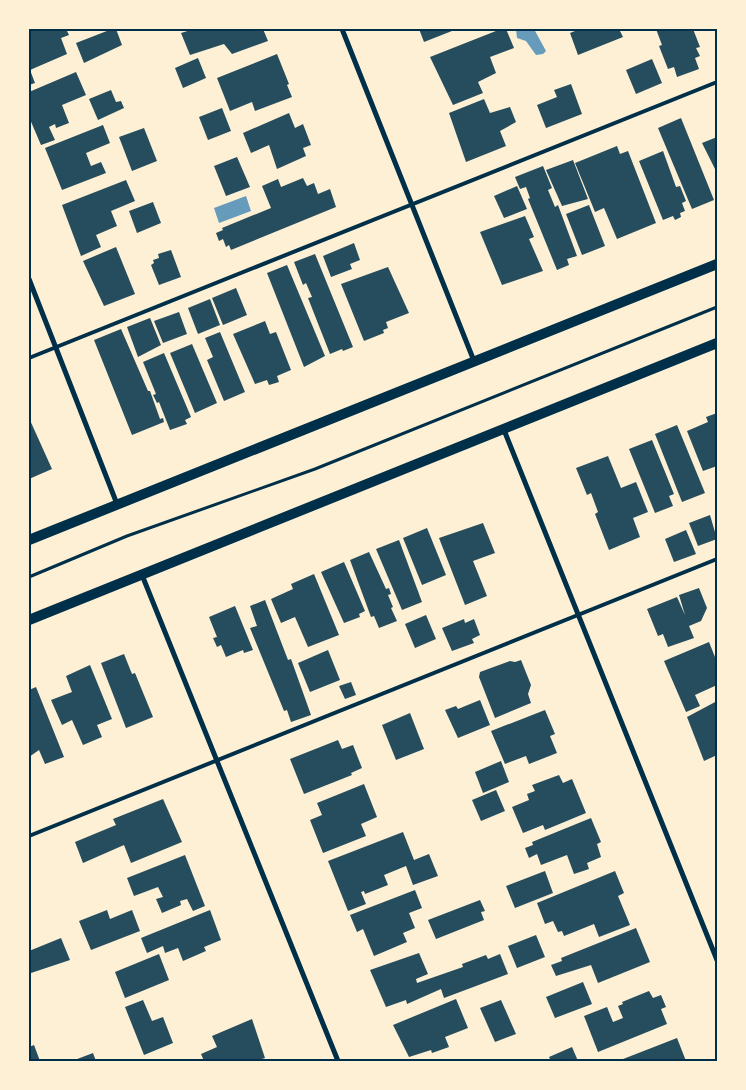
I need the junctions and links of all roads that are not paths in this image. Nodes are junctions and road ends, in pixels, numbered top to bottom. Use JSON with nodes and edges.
{"nodes":[{"id":1,"x":342,"y":29,"type":"edge"},
{"id":2,"x":717,"y":82,"type":"edge"},
{"id":3,"x":414,"y":204,"type":"junction"},
{"id":4,"x":717,"y":264,"type":"edge"},
{"id":5,"x":29,"y":278,"type":"edge"},
{"id":6,"x":717,"y":343,"type":"edge"},
{"id":7,"x":57,"y":347,"type":"junction"},
{"id":8,"x":29,"y":358,"type":"edge"},
{"id":9,"x":474,"y":362,"type":"junction"},
{"id":10,"x":504,"y":430,"type":"junction"},
{"id":11,"x":117,"y":504,"type":"junction"},
{"id":12,"x":29,"y":540,"type":"edge"},
{"id":13,"x":717,"y":560,"type":"edge"},
{"id":14,"x":142,"y":574,"type":"junction"},
{"id":15,"x":580,"y":616,"type":"junction"},
{"id":16,"x":29,"y":620,"type":"edge"},
{"id":17,"x":218,"y":760,"type":"junction"},
{"id":18,"x":29,"y":836,"type":"edge"},
{"id":19,"x":717,"y":960,"type":"edge"},
{"id":20,"x":338,"y":1061,"type":"edge"}],
"edges":[{"from":1,"to":3,"type":"street"},
{"from":2,"to":3,"type":"lane"},
{"from":3,"to":7,"type":"lane"},
{"from":3,"to":9,"type":"street"},
{"from":4,"to":9,"type":"main road"},
{"from":5,"to":7,"type":"street"},
{"from":6,"to":10,"type":"main road"},
{"from":7,"to":8,"type":"lane"},
{"from":7,"to":11,"type":"street"},
{"from":9,"to":11,"type":"main road"},
{"from":10,"to":14,"type":"main road"},
{"from":10,"to":15,"type":"street"},
{"from":11,"to":12,"type":"main road"},
{"from":13,"to":15,"type":"lane"},
{"from":14,"to":16,"type":"main road"},
{"from":14,"to":17,"type":"street"},
{"from":15,"to":17,"type":"lane"},
{"from":15,"to":19,"type":"street"},
{"from":17,"to":18,"type":"lane"},
{"from":17,"to":20,"type":"street"}]}
